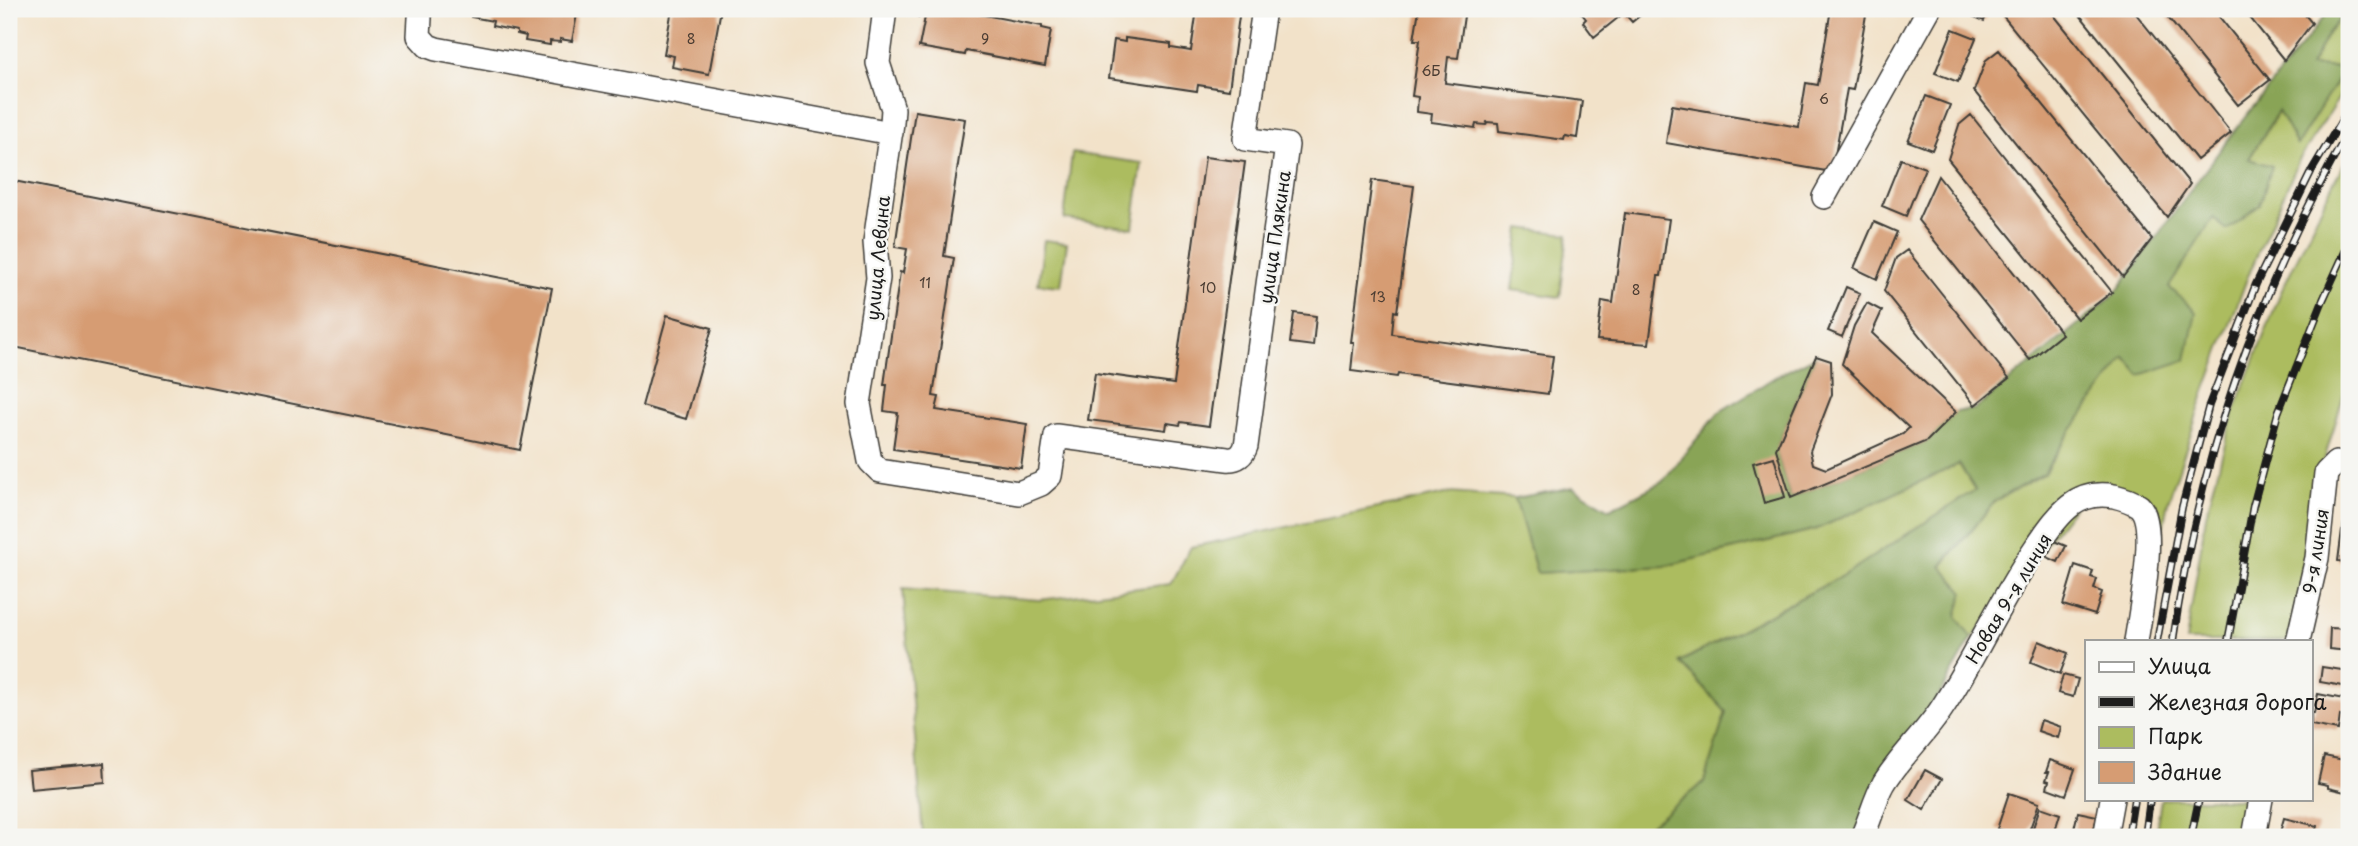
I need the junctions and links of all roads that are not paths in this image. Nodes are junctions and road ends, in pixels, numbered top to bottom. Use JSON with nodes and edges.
{"nodes":[{"id":1,"x":885,"y":9,"type":"edge"},
{"id":2,"x":1264,"y":9,"type":"edge"},
{"id":3,"x":1929,"y":9,"type":"edge"},
{"id":4,"x":420,"y":18,"type":"dead end"},
{"id":5,"x":891,"y":133,"type":"junction"},
{"id":6,"x":1824,"y":197,"type":"dead end"},
{"id":7,"x":2336,"y":463,"type":"dead end"},
{"id":8,"x":873,"y":466,"type":"joint"},
{"id":9,"x":2136,"y":640,"type":"edge"},
{"id":10,"x":2298,"y":640,"type":"edge"},
{"id":11,"x":2112,"y":800,"type":"edge"},
{"id":12,"x":2261,"y":800,"type":"edge"},
{"id":13,"x":1862,"y":837,"type":"edge"},
{"id":14,"x":2105,"y":837,"type":"edge"},
{"id":15,"x":2253,"y":837,"type":"edge"}],
"edges":[{"from":1,"to":5,"type":"street","name":"улица Левина"},
{"from":2,"to":8,"type":"street","name":"улица Плякина"},
{"from":3,"to":6,"type":"street"},
{"from":4,"to":5,"type":"street"},
{"from":5,"to":8,"type":"street","name":"улица Левина"},
{"from":7,"to":10,"type":"street","name":"9-я линия"},
{"from":9,"to":13,"type":"street","name":"Новая 9-я линия"},
{"from":11,"to":14,"type":"street"},
{"from":12,"to":15,"type":"street"}]}
